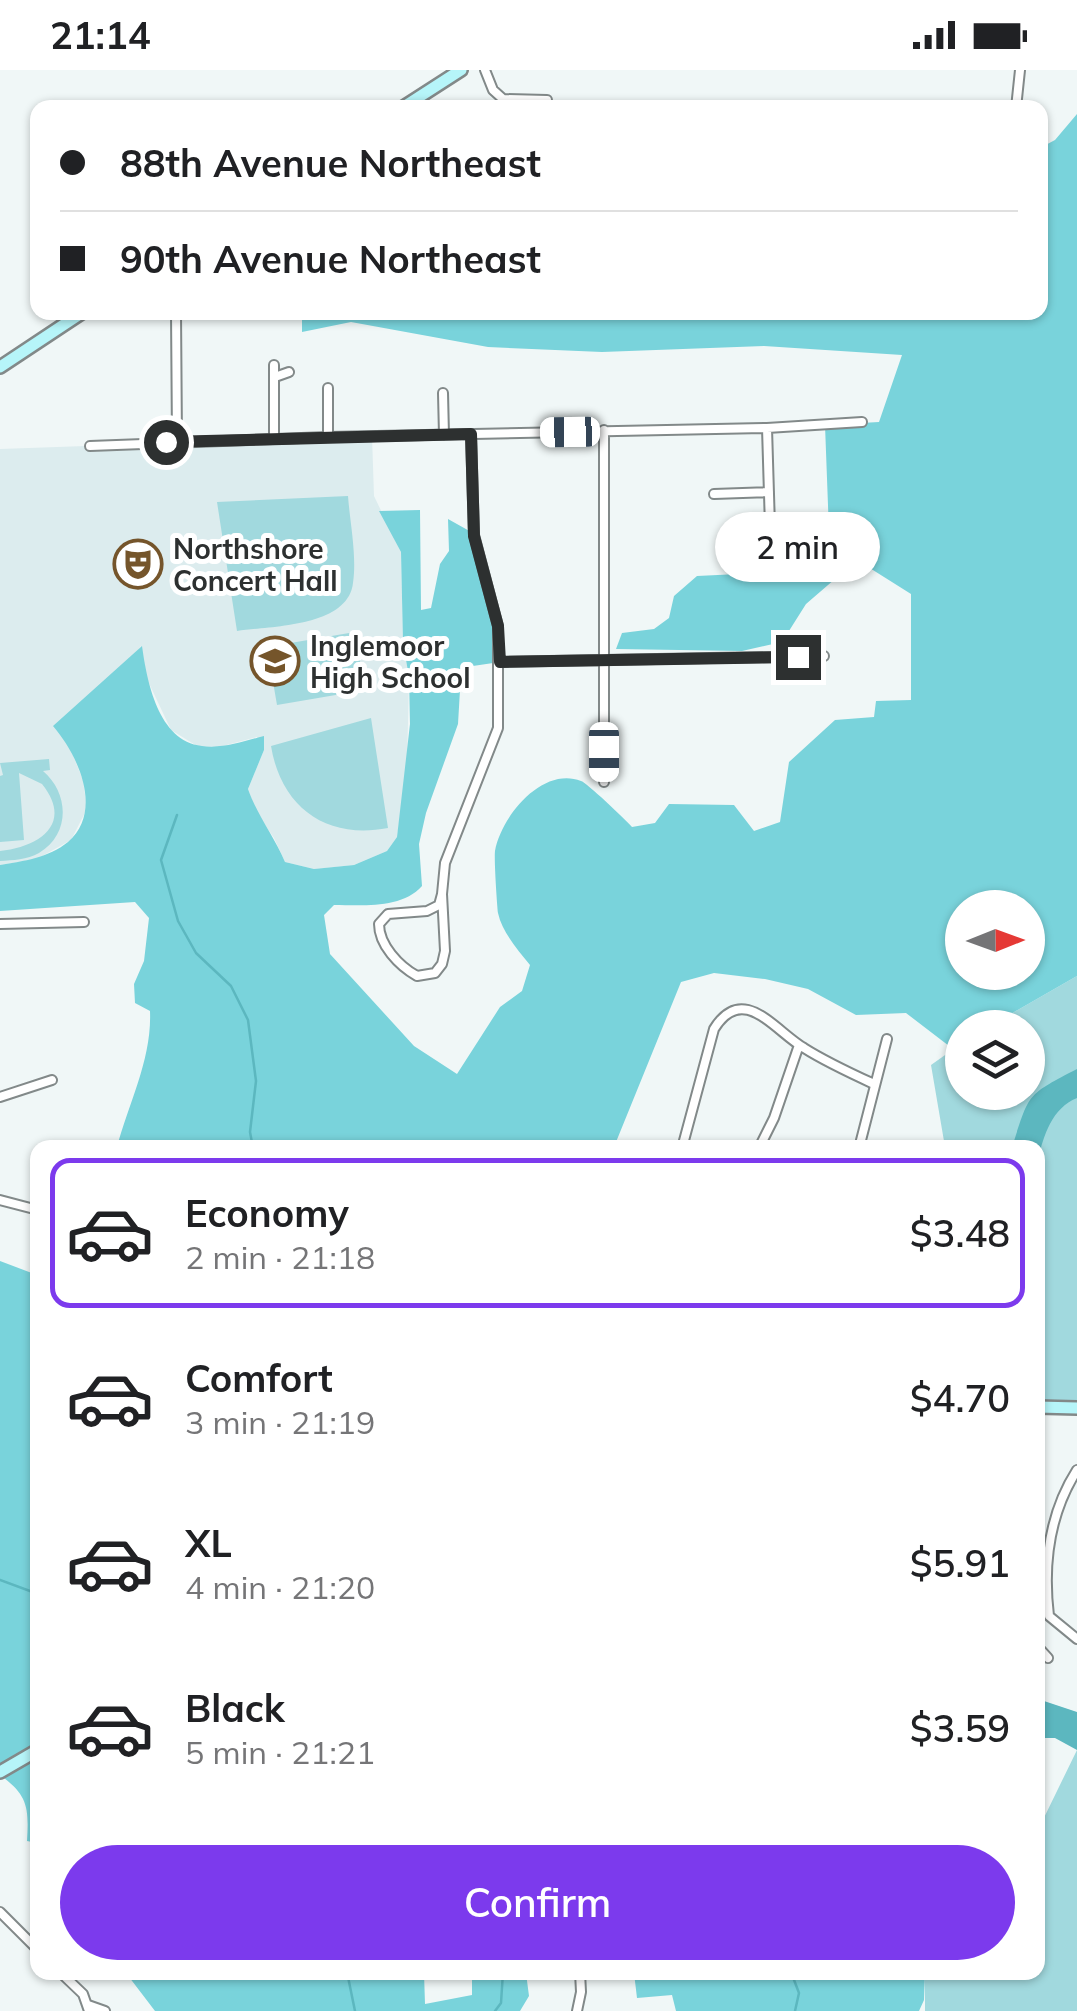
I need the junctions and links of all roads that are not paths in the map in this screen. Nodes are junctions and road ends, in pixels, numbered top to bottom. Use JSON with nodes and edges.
{"nodes":[{"id":1,"x":460,"y":70,"type":"edge"},
{"id":2,"x":485,"y":70,"type":"edge"},
{"id":3,"x":1020,"y":70,"type":"edge"},
{"id":4,"x":414,"y":100,"type":"edge"},
{"id":5,"x":508,"y":100,"type":"edge"},
{"id":6,"x":1017,"y":100,"type":"edge"},
{"id":7,"x":71,"y":320,"type":"edge"},
{"id":8,"x":176,"y":320,"type":"edge"},
{"id":9,"x":274,"y":365,"type":"dead end"},
{"id":10,"x":0,"y":368,"type":"edge"},
{"id":11,"x":288,"y":372,"type":"dead end"},
{"id":12,"x":274,"y":382,"type":"junction"},
{"id":13,"x":328,"y":388,"type":"dead end"},
{"id":14,"x":443,"y":393,"type":"dead end"},
{"id":15,"x":862,"y":422,"type":"dead end"},
{"id":16,"x":768,"y":428,"type":"junction"},
{"id":17,"x":604,"y":430,"type":"junction"},
{"id":18,"x":471,"y":434,"type":"junction"},
{"id":19,"x":444,"y":435,"type":"junction"},
{"id":20,"x":328,"y":437,"type":"junction"},
{"id":21,"x":274,"y":439,"type":"junction"},
{"id":22,"x":176,"y":442,"type":"junction"},
{"id":23,"x":90,"y":446,"type":"dead end"},
{"id":24,"x":769,"y":492,"type":"junction"},
{"id":25,"x":714,"y":494,"type":"dead end"},
{"id":26,"x":770,"y":527,"type":"dead end"},
{"id":27,"x":824,"y":656,"type":"dead end"},
{"id":28,"x":604,"y":661,"type":"junction"},
{"id":29,"x":500,"y":662,"type":"junction"},
{"id":30,"x":604,"y":782,"type":"dead end"},
{"id":31,"x":442,"y":894,"type":"junction"},
{"id":32,"x":84,"y":922,"type":"dead end"},
{"id":33,"x":0,"y":924,"type":"edge"},
{"id":34,"x":887,"y":1039,"type":"dead end"},
{"id":35,"x":799,"y":1046,"type":"junction"},
{"id":36,"x":52,"y":1080,"type":"dead end"},
{"id":37,"x":874,"y":1084,"type":"junction"},
{"id":38,"x":0,"y":1097,"type":"edge"},
{"id":39,"x":684,"y":1140,"type":"edge"},
{"id":40,"x":763,"y":1140,"type":"edge"},
{"id":41,"x":861,"y":1140,"type":"edge"},
{"id":42,"x":0,"y":1200,"type":"edge"},
{"id":43,"x":30,"y":1208,"type":"edge"},
{"id":44,"x":1045,"y":1407,"type":"edge"},
{"id":45,"x":1077,"y":1408,"type":"edge"},
{"id":46,"x":1077,"y":1470,"type":"edge"},
{"id":47,"x":1050,"y":1616,"type":"junction"},
{"id":48,"x":1045,"y":1620,"type":"edge"},
{"id":49,"x":1077,"y":1638,"type":"edge"},
{"id":50,"x":1045,"y":1655,"type":"edge"},
{"id":51,"x":1048,"y":1658,"type":"dead end"},
{"id":52,"x":30,"y":1755,"type":"edge"},
{"id":53,"x":0,"y":1772,"type":"edge"},
{"id":54,"x":0,"y":1912,"type":"edge"},
{"id":55,"x":30,"y":1935,"type":"edge"},
{"id":56,"x":26,"y":1938,"type":"junction"},
{"id":57,"x":30,"y":1942,"type":"edge"},
{"id":58,"x":68,"y":1980,"type":"edge"},
{"id":59,"x":580,"y":1980,"type":"edge"},
{"id":60,"x":89,"y":2008,"type":"edge"},
{"id":61,"x":105,"y":2011,"type":"edge"},
{"id":62,"x":577,"y":2011,"type":"edge"}],
"edges":[{"from":1,"to":4,"type":"main road"},
{"from":2,"to":5,"type":"street"},
{"from":3,"to":6,"type":"street"},
{"from":7,"to":10,"type":"main road"},
{"from":8,"to":22,"type":"street"},
{"from":9,"to":12,"type":"street"},
{"from":11,"to":12,"type":"street"},
{"from":12,"to":21,"type":"street"},
{"from":13,"to":20,"type":"street"},
{"from":14,"to":19,"type":"street"},
{"from":15,"to":16,"type":"street"},
{"from":16,"to":17,"type":"street"},
{"from":16,"to":24,"type":"street"},
{"from":17,"to":18,"type":"street"},
{"from":17,"to":28,"type":"street"},
{"from":18,"to":19,"type":"street"},
{"from":18,"to":29,"type":"street"},
{"from":19,"to":20,"type":"street"},
{"from":20,"to":21,"type":"street"},
{"from":21,"to":22,"type":"street"},
{"from":22,"to":23,"type":"street"},
{"from":24,"to":25,"type":"street"},
{"from":24,"to":26,"type":"street"},
{"from":27,"to":28,"type":"street"},
{"from":28,"to":29,"type":"street"},
{"from":28,"to":30,"type":"street"},
{"from":29,"to":31,"type":"street"},
{"from":31,"to":31,"type":"street"},
{"from":32,"to":33,"type":"street"},
{"from":34,"to":37,"type":"street"},
{"from":35,"to":37,"type":"street"},
{"from":35,"to":39,"type":"street"},
{"from":35,"to":40,"type":"street"},
{"from":36,"to":38,"type":"street"},
{"from":37,"to":41,"type":"street"},
{"from":42,"to":43,"type":"street"},
{"from":44,"to":45,"type":"main road"},
{"from":46,"to":47,"type":"street"},
{"from":47,"to":48,"type":"street"},
{"from":47,"to":49,"type":"street"},
{"from":50,"to":51,"type":"street"},
{"from":52,"to":53,"type":"main road"},
{"from":54,"to":56,"type":"street"},
{"from":55,"to":56,"type":"street"},
{"from":56,"to":57,"type":"street"},
{"from":58,"to":60,"type":"street"},
{"from":59,"to":62,"type":"street"},
{"from":60,"to":61,"type":"street"}]}
